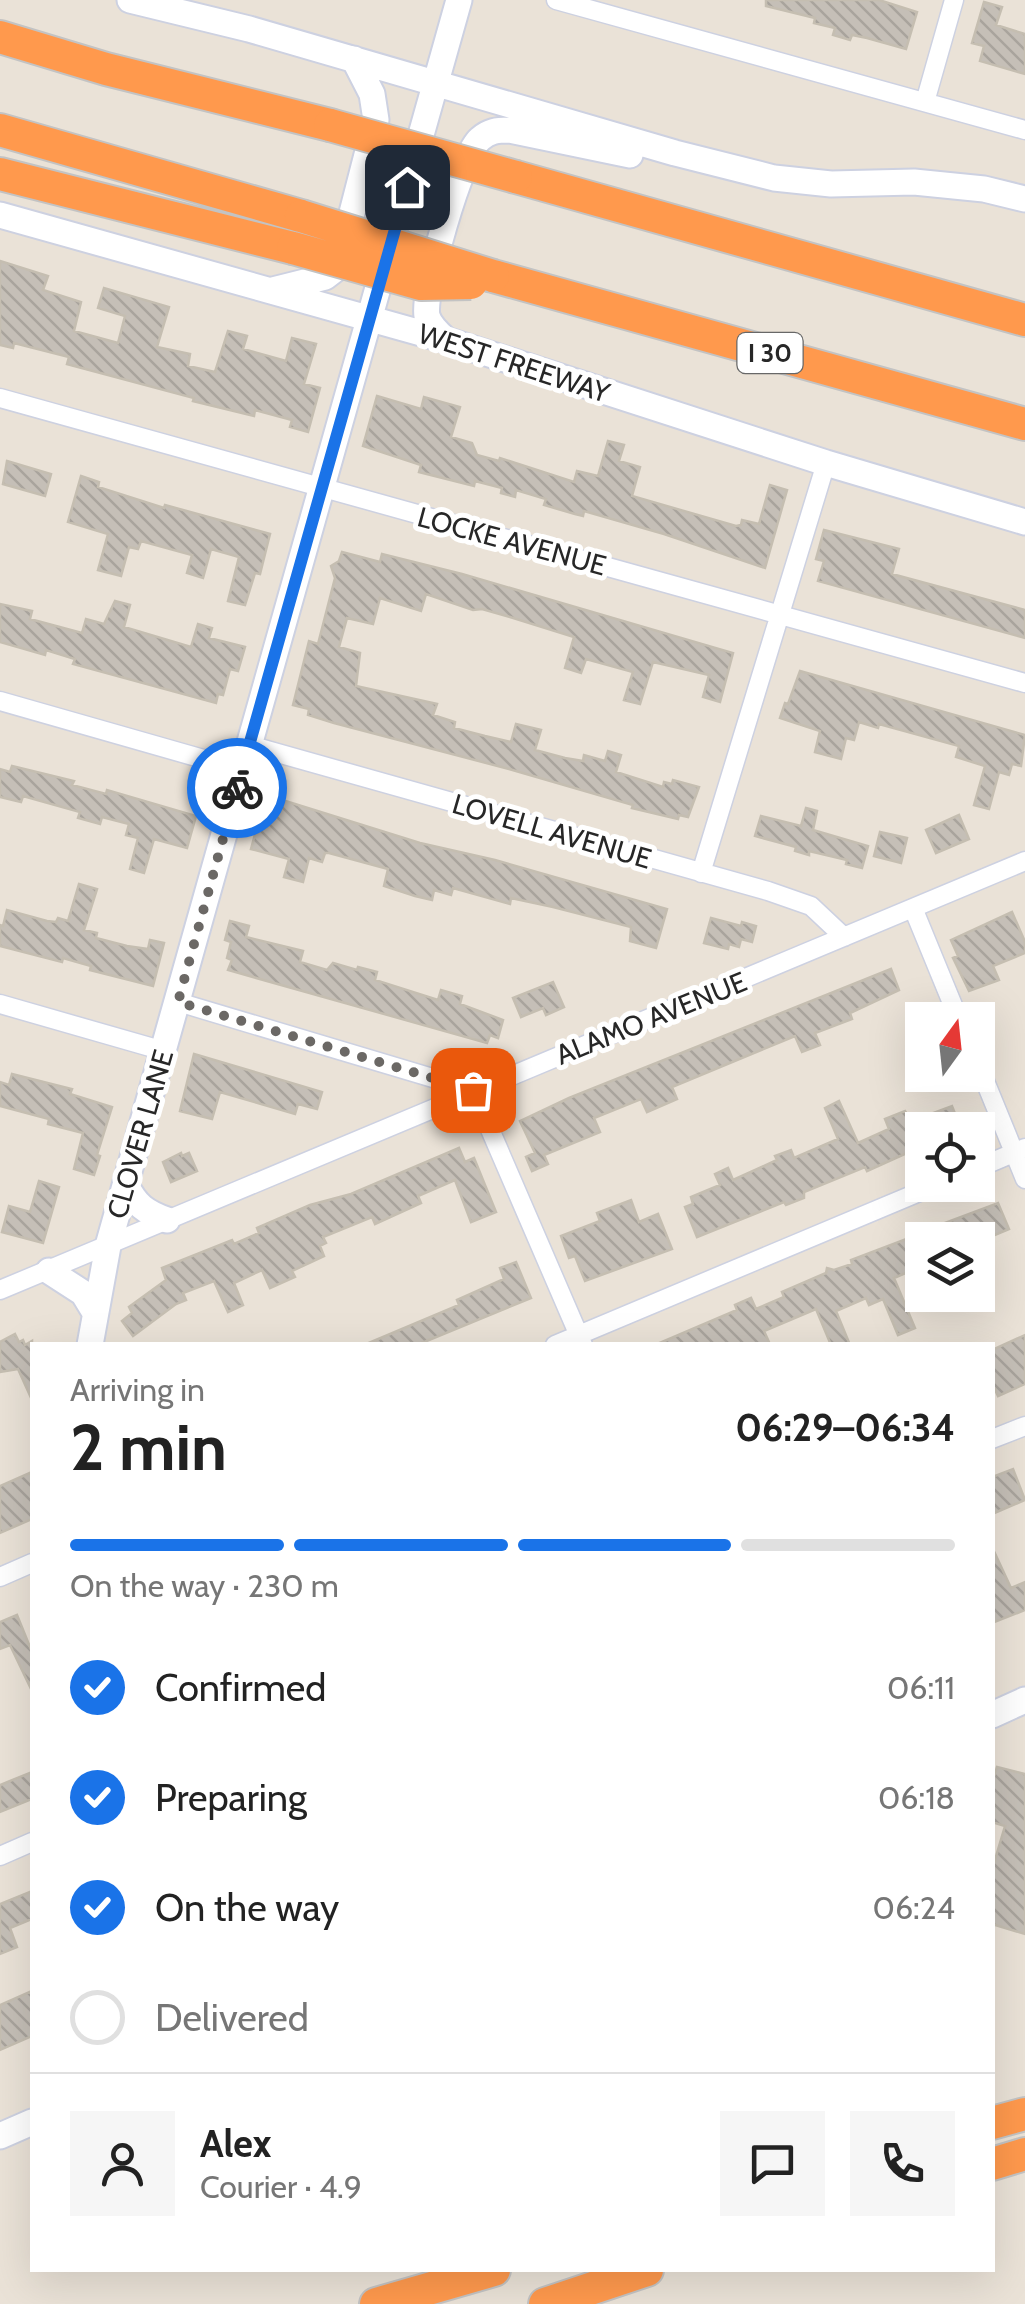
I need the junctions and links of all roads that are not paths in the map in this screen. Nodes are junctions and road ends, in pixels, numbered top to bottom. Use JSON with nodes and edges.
{"nodes":[{"id":1,"x":130,"y":0,"type":"edge"},
{"id":2,"x":458,"y":0,"type":"edge"},
{"id":3,"x":556,"y":0,"type":"edge"},
{"id":4,"x":954,"y":0,"type":"edge"},
{"id":5,"x":0,"y":15,"type":"edge"},
{"id":6,"x":0,"y":36,"type":"edge"},
{"id":7,"x":354,"y":59,"type":"junction"},
{"id":8,"x":106,"y":69,"type":"junction"},
{"id":9,"x":435,"y":83,"type":"junction"},
{"id":10,"x":925,"y":102,"type":"junction"},
{"id":11,"x":0,"y":130,"type":"edge"},
{"id":12,"x":1025,"y":130,"type":"edge"},
{"id":13,"x":675,"y":153,"type":"junction"},
{"id":14,"x":0,"y":174,"type":"edge"},
{"id":15,"x":1025,"y":199,"type":"edge"},
{"id":16,"x":0,"y":214,"type":"edge"},
{"id":17,"x":492,"y":280,"type":"junction"},
{"id":18,"x":273,"y":290,"type":"junction"},
{"id":19,"x":371,"y":318,"type":"junction"},
{"id":20,"x":1025,"y":320,"type":"edge"},
{"id":21,"x":446,"y":340,"type":"junction"},
{"id":22,"x":0,"y":398,"type":"edge"},
{"id":23,"x":1025,"y":424,"type":"edge"},
{"id":24,"x":826,"y":463,"type":"junction"},
{"id":25,"x":321,"y":488,"type":"junction"},
{"id":26,"x":1025,"y":522,"type":"edge"},
{"id":27,"x":780,"y":615,"type":"junction"},
{"id":28,"x":1025,"y":683,"type":"edge"},
{"id":29,"x":0,"y":701,"type":"edge"},
{"id":30,"x":249,"y":745,"type":"junction"},
{"id":31,"x":242,"y":770,"type":"junction"},
{"id":32,"x":1025,"y":860,"type":"edge"},
{"id":33,"x":701,"y":873,"type":"junction"},
{"id":34,"x":912,"y":908,"type":"junction"},
{"id":35,"x":844,"y":937,"type":"junction"},
{"id":36,"x":178,"y":1002,"type":"junction"},
{"id":37,"x":951,"y":1002,"type":"edge"},
{"id":38,"x":0,"y":1004,"type":"edge"},
{"id":39,"x":164,"y":1050,"type":"junction"},
{"id":40,"x":473,"y":1090,"type":"junction"},
{"id":41,"x":992,"y":1092,"type":"edge"},
{"id":42,"x":1020,"y":1150,"type":"edge"},
{"id":43,"x":995,"y":1161,"type":"edge"},
{"id":44,"x":1025,"y":1178,"type":"edge"},
{"id":45,"x":126,"y":1185,"type":"junction"},
{"id":46,"x":905,"y":1199,"type":"edge"},
{"id":47,"x":167,"y":1220,"type":"junction"},
{"id":48,"x":108,"y":1246,"type":"junction"},
{"id":49,"x":49,"y":1271,"type":"junction"},
{"id":50,"x":0,"y":1290,"type":"edge"},
{"id":51,"x":94,"y":1312,"type":"junction"},
{"id":52,"x":581,"y":1340,"type":"edge"},
{"id":53,"x":90,"y":1342,"type":"edge"},
{"id":54,"x":1025,"y":1426,"type":"edge"},
{"id":55,"x":995,"y":1438,"type":"edge"},
{"id":56,"x":30,"y":1564,"type":"edge"},
{"id":57,"x":0,"y":1577,"type":"edge"},
{"id":58,"x":1025,"y":1700,"type":"edge"},
{"id":59,"x":995,"y":1713,"type":"edge"},
{"id":60,"x":30,"y":1843,"type":"edge"},
{"id":61,"x":0,"y":1856,"type":"edge"},
{"id":62,"x":1025,"y":2114,"type":"edge"},
{"id":63,"x":30,"y":2123,"type":"edge"},
{"id":64,"x":995,"y":2123,"type":"edge"},
{"id":65,"x":0,"y":2136,"type":"edge"},
{"id":66,"x":1025,"y":2154,"type":"edge"},
{"id":67,"x":995,"y":2163,"type":"edge"},
{"id":68,"x":487,"y":2272,"type":"edge"},
{"id":69,"x":641,"y":2272,"type":"edge"},
{"id":70,"x":376,"y":2304,"type":"edge"},
{"id":71,"x":545,"y":2304,"type":"edge"}],
"edges":[{"from":1,"to":7,"type":"main road"},
{"from":2,"to":9,"type":"main road","name":"CLOVER LANE"},
{"from":3,"to":10,"type":"street"},
{"from":4,"to":10,"type":"street"},
{"from":5,"to":8,"type":"highway"},
{"from":6,"to":8,"type":"highway"},
{"from":7,"to":9,"type":"main road"},
{"from":7,"to":18,"type":"main road"},
{"from":8,"to":20,"type":"highway","bridge":true},
{"from":9,"to":13,"type":"main road"},
{"from":9,"to":19,"type":"main road","name":"CLOVER LANE"},
{"from":10,"to":12,"type":"street"},
{"from":11,"to":17,"type":"highway","number":"I 30","bridge":true},
{"from":13,"to":15,"type":"main road"},
{"from":13,"to":21,"type":"main road"},
{"from":14,"to":17,"type":"highway","bridge":true},
{"from":16,"to":18,"type":"main road","name":"WEST FREEWAY"},
{"from":17,"to":23,"type":"highway","number":"I 30"},
{"from":18,"to":19,"type":"main road","name":"WEST FREEWAY"},
{"from":19,"to":21,"type":"main road","name":"WEST FREEWAY"},
{"from":19,"to":25,"type":"main road","name":"CLOVER LANE"},
{"from":21,"to":24,"type":"main road","name":"WEST FREEWAY"},
{"from":22,"to":25,"type":"street","name":"LOCKE AVENUE"},
{"from":24,"to":26,"type":"main road","name":"WEST FREEWAY"},
{"from":24,"to":27,"type":"street"},
{"from":25,"to":27,"type":"street","name":"LOCKE AVENUE"},
{"from":25,"to":30,"type":"main road","name":"CLOVER LANE"},
{"from":27,"to":28,"type":"street","name":"LOCKE AVENUE"},
{"from":27,"to":33,"type":"street"},
{"from":29,"to":31,"type":"street"},
{"from":30,"to":31,"type":"main road","name":"CLOVER LANE"},
{"from":30,"to":33,"type":"street","name":"LOVELL AVENUE"},
{"from":31,"to":36,"type":"main road","name":"CLOVER LANE"},
{"from":32,"to":34,"type":"street","name":"ALAMO AVENUE"},
{"from":33,"to":35,"type":"street","name":"LOVELL AVENUE"},
{"from":34,"to":35,"type":"street","name":"ALAMO AVENUE"},
{"from":34,"to":37,"type":"street"},
{"from":35,"to":40,"type":"street","name":"ALAMO AVENUE"},
{"from":36,"to":39,"type":"main road","name":"CLOVER LANE"},
{"from":36,"to":40,"type":"street"},
{"from":38,"to":39,"type":"street"},
{"from":39,"to":45,"type":"main road","name":"CLOVER LANE"},
{"from":40,"to":47,"type":"street","name":"ALAMO AVENUE"},
{"from":40,"to":52,"type":"street"},
{"from":41,"to":42,"type":"street"},
{"from":42,"to":43,"type":"street"},
{"from":42,"to":44,"type":"street"},
{"from":45,"to":47,"type":"main road"},
{"from":45,"to":48,"type":"main road","name":"CLOVER LANE"},
{"from":46,"to":52,"type":"street"},
{"from":47,"to":48,"type":"street","name":"ALAMO AVENUE"},
{"from":48,"to":49,"type":"street","name":"ALAMO AVENUE"},
{"from":48,"to":51,"type":"main road","name":"CLOVER LANE"},
{"from":49,"to":50,"type":"street","name":"ALAMO AVENUE"},
{"from":49,"to":51,"type":"main road"},
{"from":51,"to":53,"type":"main road","name":"CLOVER LANE"},
{"from":54,"to":55,"type":"street"},
{"from":56,"to":57,"type":"street"},
{"from":58,"to":59,"type":"main road"},
{"from":60,"to":61,"type":"street"},
{"from":62,"to":64,"type":"highway"},
{"from":63,"to":65,"type":"main road"},
{"from":66,"to":67,"type":"highway"},
{"from":68,"to":70,"type":"highway"},
{"from":69,"to":71,"type":"highway"}]}
